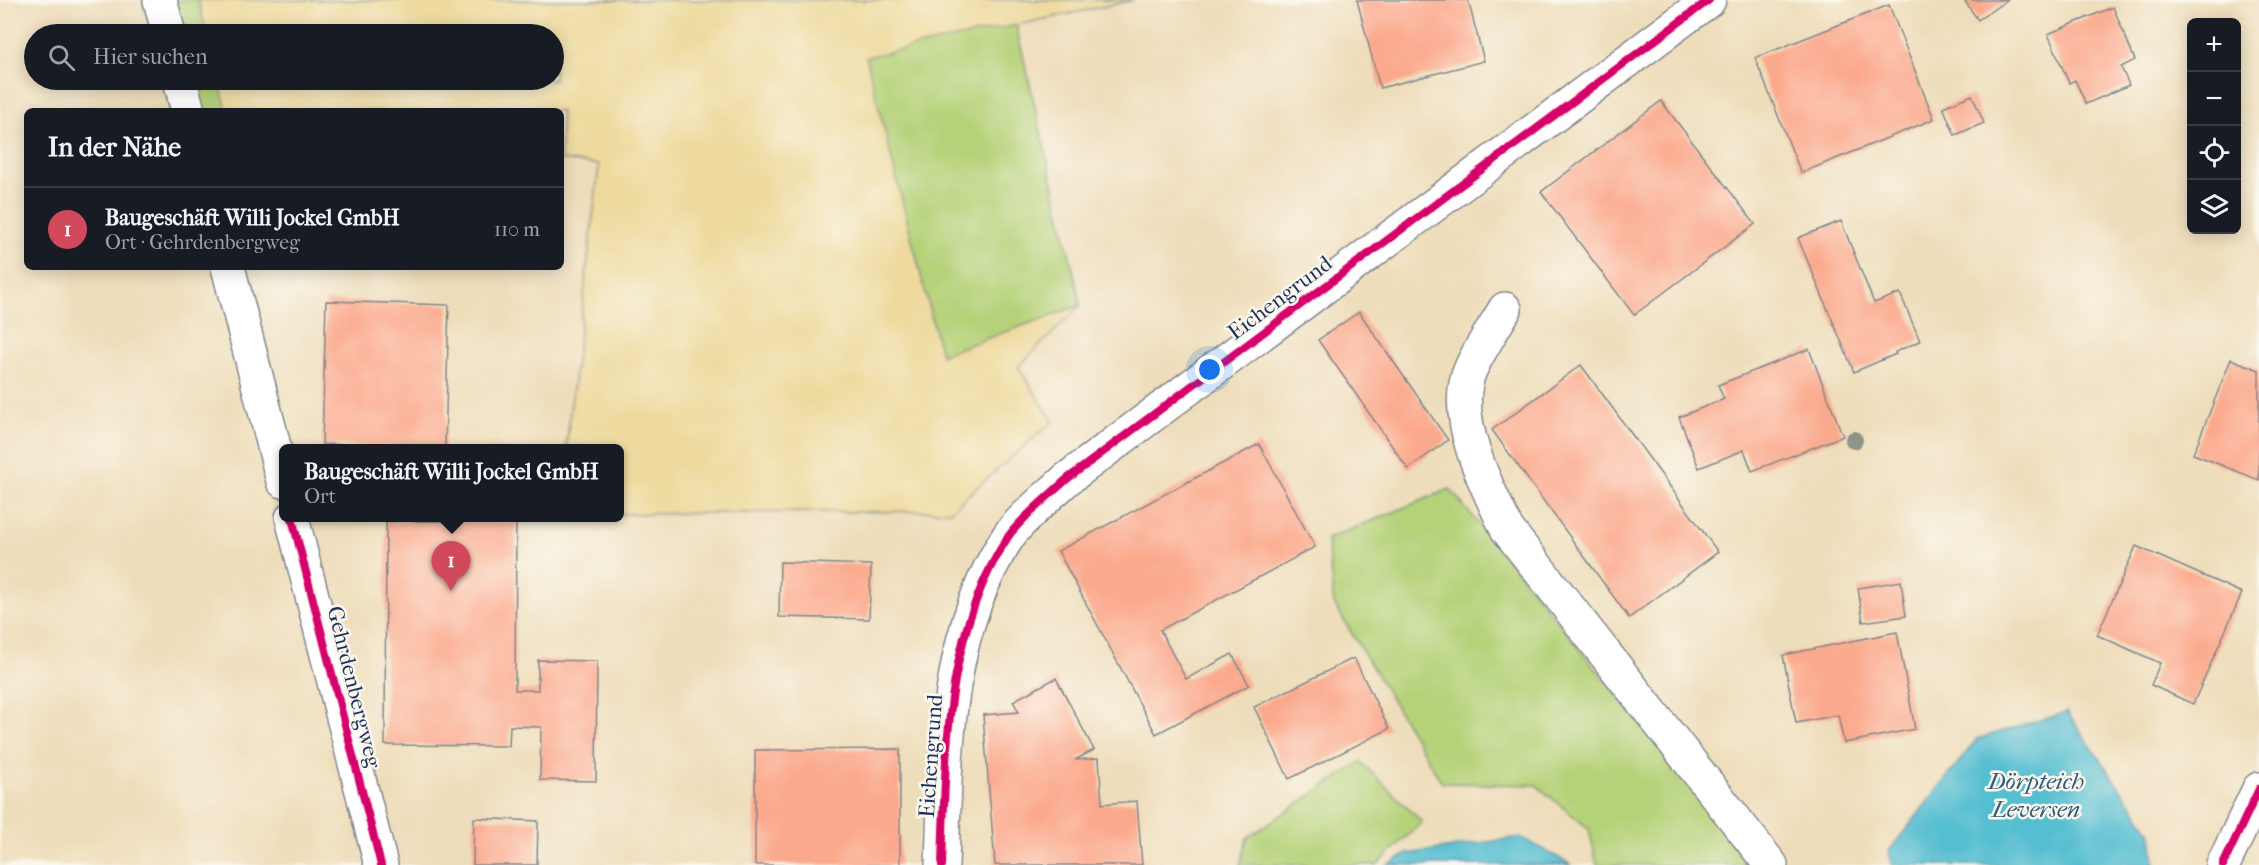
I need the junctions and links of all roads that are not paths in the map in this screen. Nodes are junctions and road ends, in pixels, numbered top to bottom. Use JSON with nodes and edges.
{"nodes":[{"id":1,"x":160,"y":0,"type":"edge"},
{"id":2,"x":1709,"y":0,"type":"edge"},
{"id":3,"x":166,"y":24,"type":"edge"},
{"id":4,"x":183,"y":90,"type":"edge"},
{"id":5,"x":187,"y":108,"type":"edge"},
{"id":6,"x":229,"y":270,"type":"edge"},
{"id":7,"x":1505,"y":309,"type":"dead end"},
{"id":8,"x":279,"y":465,"type":"edge"},
{"id":9,"x":293,"y":522,"type":"edge"},
{"id":10,"x":2259,"y":789,"type":"edge"},
{"id":11,"x":381,"y":865,"type":"edge"},
{"id":12,"x":942,"y":865,"type":"edge"},
{"id":13,"x":1772,"y":865,"type":"edge"},
{"id":14,"x":2223,"y":865,"type":"edge"}],
"edges":[{"from":1,"to":3,"type":"street"},
{"from":2,"to":12,"type":"street","name":"Eichengrund"},
{"from":4,"to":5,"type":"street"},
{"from":6,"to":8,"type":"street"},
{"from":7,"to":13,"type":"street"},
{"from":9,"to":11,"type":"street","name":"Gehrdenbergweg"},
{"from":10,"to":14,"type":"street"}]}
